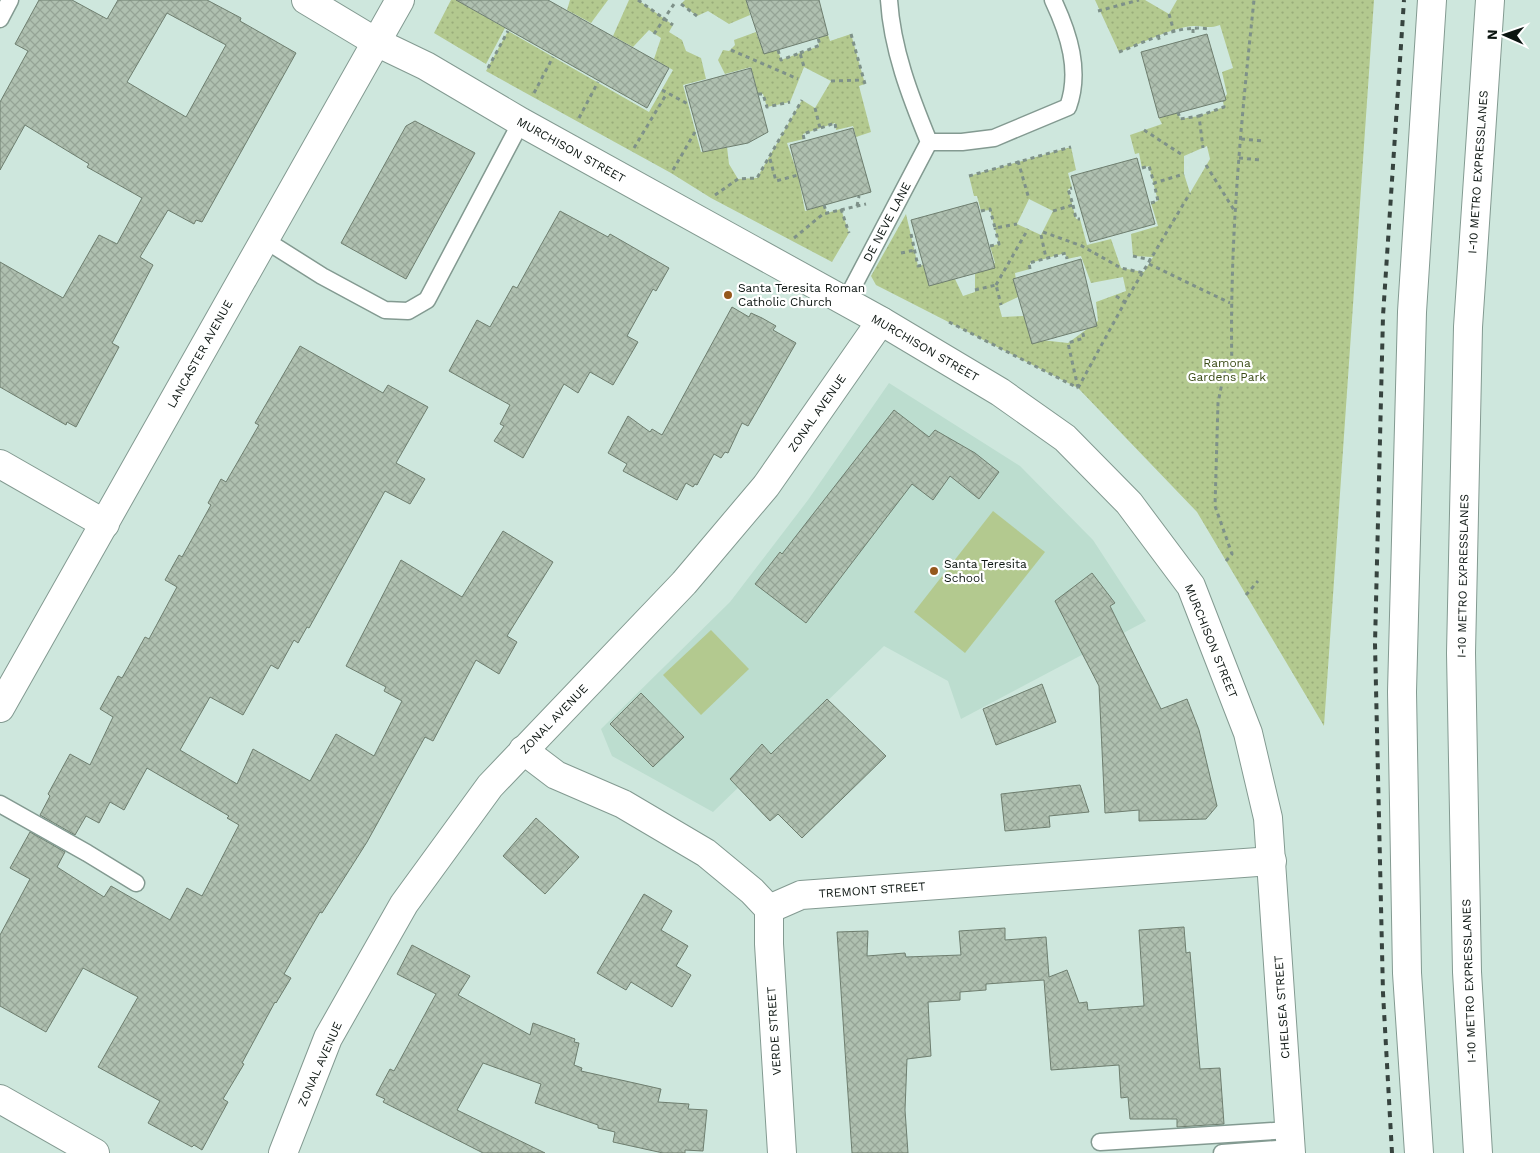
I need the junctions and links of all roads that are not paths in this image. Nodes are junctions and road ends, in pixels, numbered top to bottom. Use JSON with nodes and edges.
{"nodes":[{"id":1,"x":10,"y":0,"type":"edge"},
{"id":2,"x":306,"y":0,"type":"edge"},
{"id":3,"x":400,"y":0,"type":"edge"},
{"id":4,"x":889,"y":0,"type":"edge"},
{"id":5,"x":1053,"y":0,"type":"edge"},
{"id":6,"x":1432,"y":0,"type":"edge"},
{"id":7,"x":1490,"y":0,"type":"edge"},
{"id":8,"x":0,"y":19,"type":"edge"},
{"id":9,"x":376,"y":42,"type":"junction"},
{"id":10,"x":521,"y":122,"type":"junction"},
{"id":11,"x":929,"y":142,"type":"junction"},
{"id":12,"x":265,"y":240,"type":"junction"},
{"id":13,"x":845,"y":302,"type":"junction"},
{"id":14,"x":881,"y":321,"type":"junction"},
{"id":15,"x":0,"y":464,"type":"edge"},
{"id":16,"x":105,"y":524,"type":"junction"},
{"id":17,"x":0,"y":708,"type":"edge"},
{"id":18,"x":523,"y":750,"type":"junction"},
{"id":19,"x":0,"y":804,"type":"edge"},
{"id":20,"x":1272,"y":861,"type":"junction"},
{"id":21,"x":136,"y":883,"type":"dead end"},
{"id":22,"x":769,"y":909,"type":"junction"},
{"id":23,"x":0,"y":1099,"type":"edge"},
{"id":24,"x":1100,"y":1142,"type":"dead end"},
{"id":25,"x":1291,"y":1144,"type":"edge"},
{"id":26,"x":95,"y":1153,"type":"edge"},
{"id":27,"x":283,"y":1153,"type":"edge"},
{"id":28,"x":782,"y":1153,"type":"edge"},
{"id":29,"x":1222,"y":1153,"type":"edge"},
{"id":30,"x":1419,"y":1153,"type":"edge"},
{"id":31,"x":1478,"y":1153,"type":"edge"}],
"edges":[{"from":1,"to":8,"type":"lane"},
{"from":2,"to":9,"type":"main road","name":"MURCHISON STREET"},
{"from":3,"to":9,"type":"main road","name":"LANCASTER AVENUE"},
{"from":4,"to":11,"type":"lane"},
{"from":5,"to":11,"type":"lane"},
{"from":6,"to":30,"type":"main road"},
{"from":7,"to":31,"type":"main road","name":"I-10 METRO EXPRESSLANES"},
{"from":9,"to":10,"type":"main road","name":"MURCHISON STREET"},
{"from":9,"to":12,"type":"main road","name":"LANCASTER AVENUE"},
{"from":10,"to":12,"type":"lane"},
{"from":10,"to":13,"type":"main road","name":"MURCHISON STREET"},
{"from":11,"to":13,"type":"lane","name":"DE NEVE LANE"},
{"from":12,"to":16,"type":"main road","name":"LANCASTER AVENUE"},
{"from":13,"to":14,"type":"main road","name":"MURCHISON STREET"},
{"from":14,"to":18,"type":"main road","name":"ZONAL AVENUE"},
{"from":14,"to":20,"type":"main road","name":"MURCHISON STREET"},
{"from":15,"to":16,"type":"main road"},
{"from":16,"to":17,"type":"main road","name":"LANCASTER AVENUE"},
{"from":18,"to":22,"type":"main road"},
{"from":18,"to":27,"type":"main road","name":"ZONAL AVENUE"},
{"from":19,"to":21,"type":"lane"},
{"from":20,"to":22,"type":"main road","name":"TREMONT STREET"},
{"from":20,"to":25,"type":"main road","name":"CHELSEA STREET"},
{"from":22,"to":28,"type":"main road","name":"VERDE STREET"},
{"from":23,"to":26,"type":"main road"},
{"from":24,"to":25,"type":"lane"},
{"from":25,"to":29,"type":"lane"}]}
